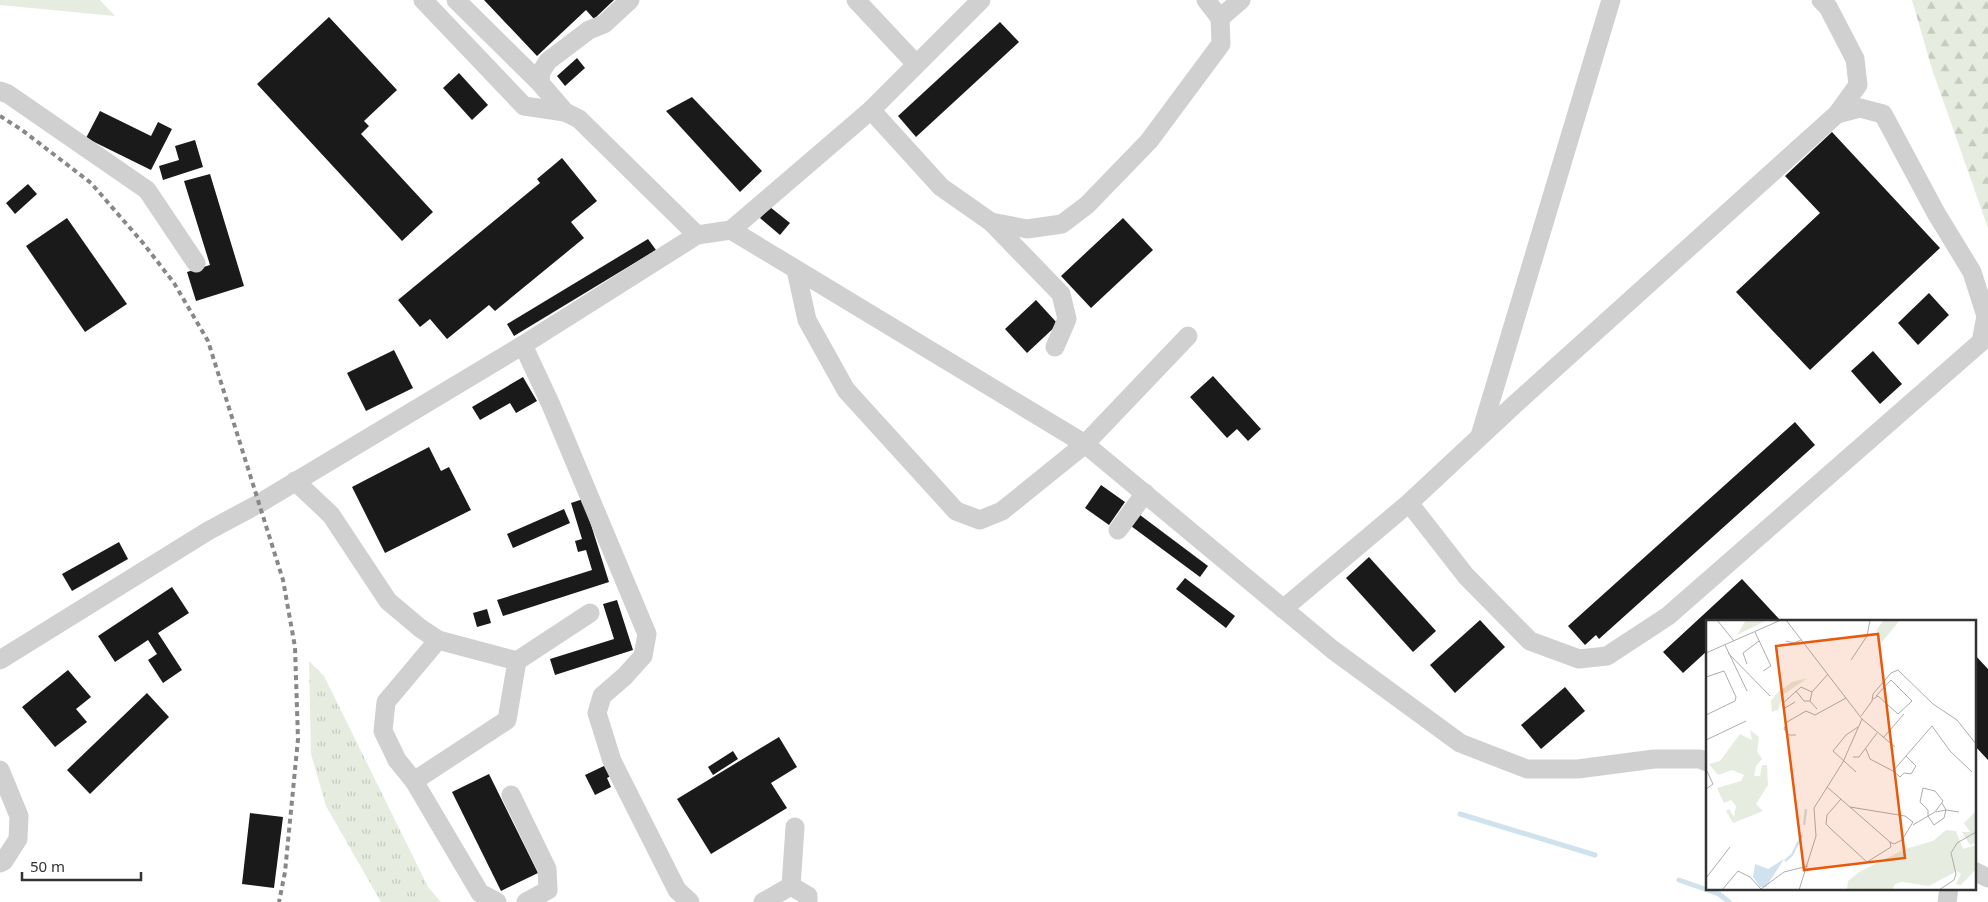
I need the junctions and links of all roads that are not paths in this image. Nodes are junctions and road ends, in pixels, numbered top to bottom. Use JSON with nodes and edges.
{"nodes":[{"id":1,"x":423,"y":0,"type":"edge"},
{"id":2,"x":456,"y":0,"type":"edge"},
{"id":3,"x":630,"y":0,"type":"edge"},
{"id":4,"x":856,"y":0,"type":"edge"},
{"id":5,"x":981,"y":0,"type":"edge"},
{"id":6,"x":1206,"y":0,"type":"edge"},
{"id":7,"x":1241,"y":0,"type":"edge"},
{"id":8,"x":1611,"y":0,"type":"edge"},
{"id":9,"x":1821,"y":0,"type":"edge"},
{"id":10,"x":1220,"y":18,"type":"junction"},
{"id":11,"x":916,"y":64,"type":"junction"},
{"id":12,"x":540,"y":83,"type":"junction"},
{"id":13,"x":0,"y":91,"type":"edge"},
{"id":14,"x":871,"y":110,"type":"junction"},
{"id":15,"x":565,"y":112,"type":"junction"},
{"id":16,"x":1837,"y":114,"type":"junction"},
{"id":17,"x":992,"y":222,"type":"junction"},
{"id":18,"x":731,"y":230,"type":"junction"},
{"id":19,"x":697,"y":235,"type":"junction"},
{"id":20,"x":196,"y":263,"type":"dead end"},
{"id":21,"x":796,"y":270,"type":"junction"},
{"id":22,"x":1188,"y":336,"type":"dead end"},
{"id":23,"x":524,"y":345,"type":"junction"},
{"id":24,"x":1055,"y":347,"type":"dead end"},
{"id":25,"x":1480,"y":437,"type":"junction"},
{"id":26,"x":1086,"y":444,"type":"junction"},
{"id":27,"x":295,"y":481,"type":"junction"},
{"id":28,"x":1144,"y":493,"type":"junction"},
{"id":29,"x":1409,"y":503,"type":"junction"},
{"id":30,"x":1118,"y":530,"type":"dead end"},
{"id":31,"x":1283,"y":609,"type":"junction"},
{"id":32,"x":590,"y":613,"type":"dead end"},
{"id":33,"x":438,"y":640,"type":"junction"},
{"id":34,"x":0,"y":660,"type":"edge"},
{"id":35,"x":517,"y":662,"type":"junction"},
{"id":36,"x":1706,"y":762,"type":"edge"},
{"id":37,"x":0,"y":770,"type":"edge"},
{"id":38,"x":414,"y":781,"type":"junction"},
{"id":39,"x":511,"y":795,"type":"dead end"},
{"id":40,"x":795,"y":827,"type":"dead end"},
{"id":41,"x":0,"y":863,"type":"edge"},
{"id":42,"x":1976,"y":873,"type":"edge"},
{"id":43,"x":1988,"y":878,"type":"edge"},
{"id":44,"x":791,"y":886,"type":"junction"},
{"id":45,"x":497,"y":902,"type":"edge"},
{"id":46,"x":526,"y":902,"type":"edge"},
{"id":47,"x":690,"y":902,"type":"edge"},
{"id":48,"x":763,"y":902,"type":"edge"},
{"id":49,"x":808,"y":902,"type":"edge"}],
"edges":[{"from":1,"to":15,"type":"street"},
{"from":2,"to":12,"type":"street"},
{"from":3,"to":12,"type":"street"},
{"from":4,"to":11,"type":"street"},
{"from":5,"to":11,"type":"street"},
{"from":6,"to":10,"type":"street"},
{"from":7,"to":10,"type":"street"},
{"from":8,"to":25,"type":"street"},
{"from":9,"to":16,"type":"street"},
{"from":10,"to":17,"type":"street"},
{"from":11,"to":14,"type":"street"},
{"from":12,"to":15,"type":"street"},
{"from":13,"to":20,"type":"street"},
{"from":14,"to":17,"type":"street"},
{"from":14,"to":18,"type":"street"},
{"from":15,"to":19,"type":"street"},
{"from":16,"to":25,"type":"street"},
{"from":16,"to":29,"type":"street"},
{"from":17,"to":24,"type":"street"},
{"from":18,"to":19,"type":"street"},
{"from":18,"to":21,"type":"street"},
{"from":19,"to":23,"type":"street"},
{"from":21,"to":26,"type":"street"},
{"from":21,"to":26,"type":"street"},
{"from":22,"to":26,"type":"street"},
{"from":23,"to":27,"type":"street"},
{"from":23,"to":47,"type":"street"},
{"from":25,"to":29,"type":"street"},
{"from":26,"to":28,"type":"street"},
{"from":27,"to":33,"type":"street"},
{"from":27,"to":34,"type":"street"},
{"from":28,"to":30,"type":"street"},
{"from":28,"to":31,"type":"street"},
{"from":29,"to":31,"type":"street"},
{"from":31,"to":36,"type":"street"},
{"from":32,"to":35,"type":"street"},
{"from":33,"to":35,"type":"street"},
{"from":33,"to":38,"type":"street"},
{"from":35,"to":38,"type":"street"},
{"from":37,"to":41,"type":"street"},
{"from":38,"to":45,"type":"street"},
{"from":39,"to":46,"type":"street"},
{"from":40,"to":44,"type":"street"},
{"from":42,"to":43,"type":"street"},
{"from":44,"to":48,"type":"street"},
{"from":44,"to":49,"type":"street"}]}
